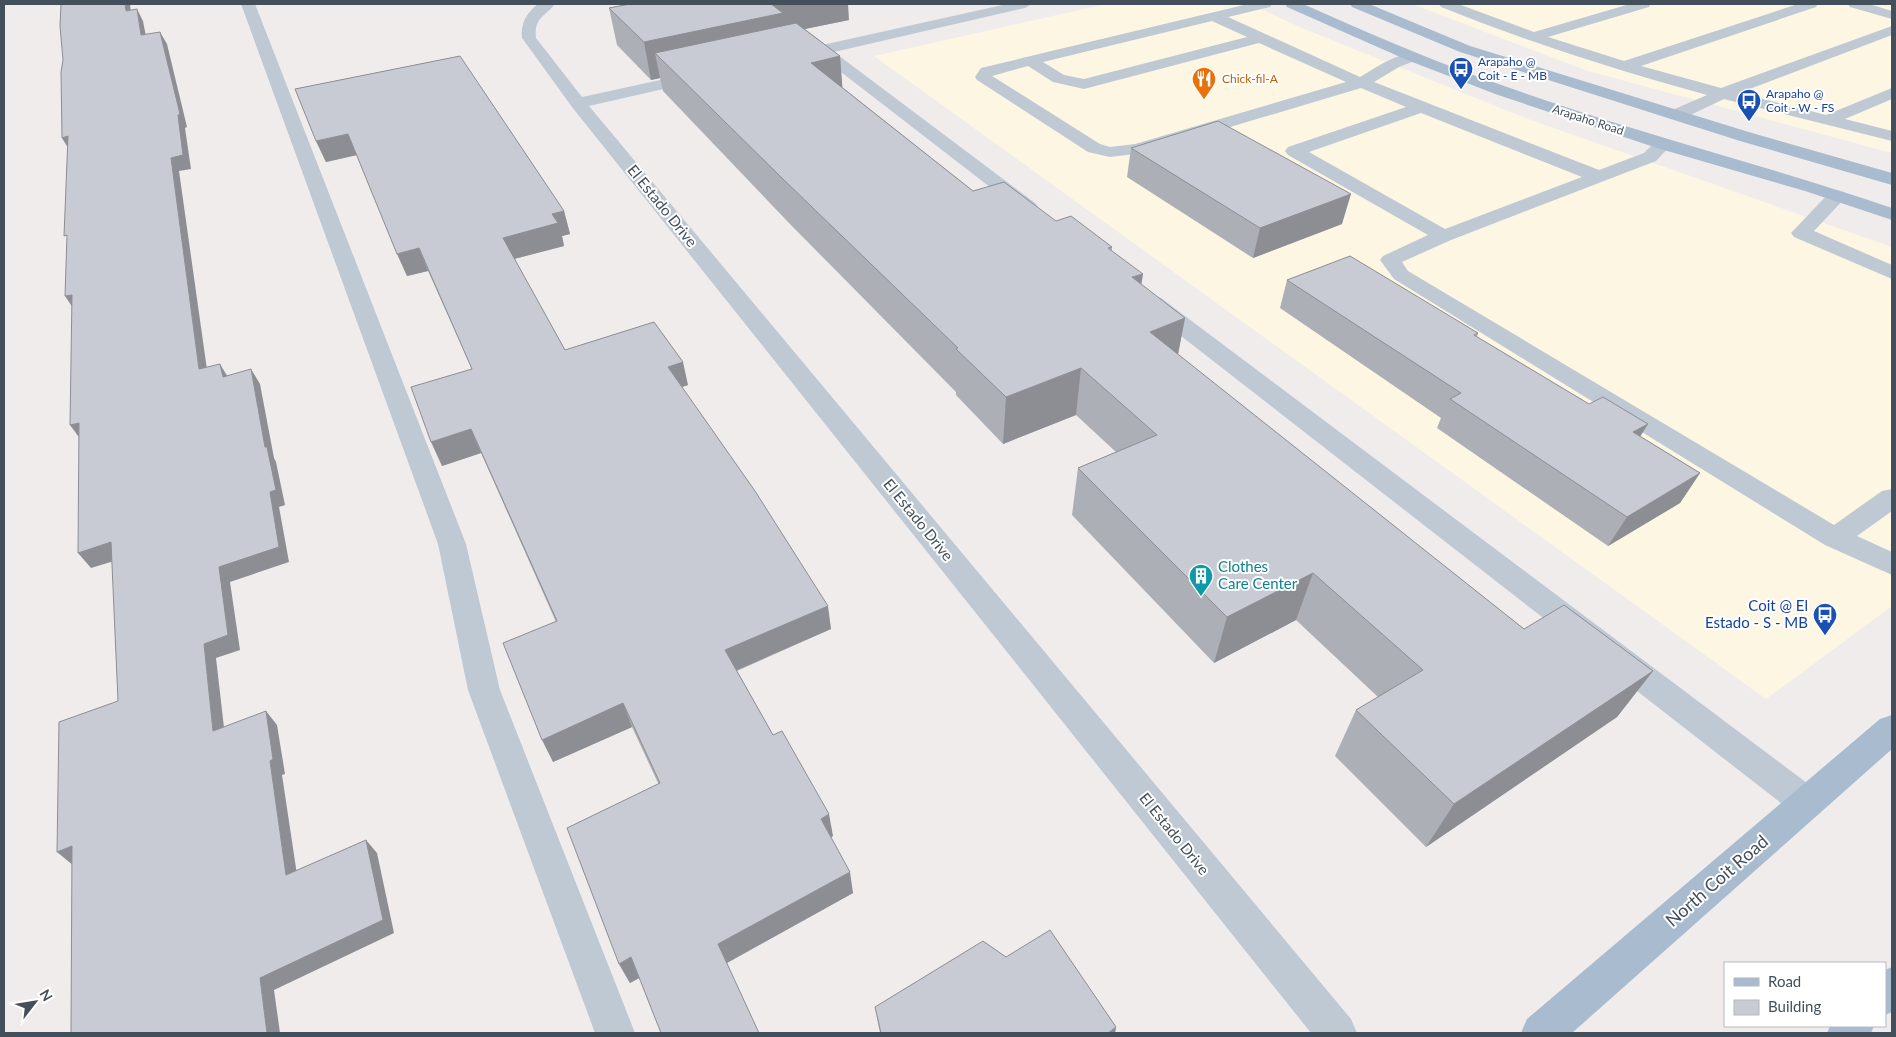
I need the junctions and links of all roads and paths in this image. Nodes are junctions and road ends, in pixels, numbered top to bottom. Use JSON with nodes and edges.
{"nodes":[{"id":1,"x":248,"y":4,"type":"edge"},
{"id":2,"x":548,"y":4,"type":"edge"},
{"id":3,"x":1025,"y":4,"type":"edge"},
{"id":4,"x":1265,"y":4,"type":"edge"},
{"id":5,"x":1292,"y":4,"type":"edge"},
{"id":6,"x":1325,"y":4,"type":"edge"},
{"id":7,"x":1358,"y":4,"type":"edge"},
{"id":8,"x":1446,"y":4,"type":"edge"},
{"id":9,"x":1644,"y":4,"type":"edge"},
{"id":10,"x":1811,"y":4,"type":"edge"},
{"id":11,"x":1854,"y":4,"type":"edge"},
{"id":12,"x":1482,"y":6,"type":"dead end"},
{"id":13,"x":944,"y":9,"type":"dead end"},
{"id":14,"x":1464,"y":11,"type":"junction"},
{"id":15,"x":1892,"y":15,"type":"edge"},
{"id":16,"x":1214,"y":16,"type":"junction"},
{"id":17,"x":959,"y":18,"type":"junction"},
{"id":18,"x":1892,"y":30,"type":"edge"},
{"id":19,"x":1534,"y":37,"type":"junction"},
{"id":20,"x":1258,"y":39,"type":"junction"},
{"id":21,"x":1465,"y":49,"type":"junction"},
{"id":22,"x":822,"y":50,"type":"junction"},
{"id":23,"x":793,"y":56,"type":"edge"},
{"id":24,"x":1412,"y":57,"type":"junction"},
{"id":25,"x":1029,"y":60,"type":"junction"},
{"id":26,"x":1626,"y":66,"type":"junction"},
{"id":27,"x":715,"y":73,"type":"edge"},
{"id":28,"x":1361,"y":83,"type":"junction"},
{"id":29,"x":1724,"y":92,"type":"junction"},
{"id":30,"x":1892,"y":94,"type":"edge"},
{"id":31,"x":578,"y":104,"type":"junction"},
{"id":32,"x":1423,"y":107,"type":"junction"},
{"id":33,"x":1676,"y":115,"type":"junction"},
{"id":34,"x":1828,"y":120,"type":"junction"},
{"id":35,"x":1892,"y":136,"type":"edge"},
{"id":36,"x":1663,"y":144,"type":"junction"},
{"id":37,"x":1599,"y":178,"type":"junction"},
{"id":38,"x":1892,"y":179,"type":"edge"},
{"id":39,"x":1837,"y":196,"type":"junction"},
{"id":40,"x":1892,"y":214,"type":"edge"},
{"id":41,"x":1044,"y":219,"type":"edge"},
{"id":42,"x":1444,"y":236,"type":"junction"},
{"id":43,"x":1892,"y":273,"type":"edge"},
{"id":44,"x":1138,"y":291,"type":"edge"},
{"id":45,"x":1892,"y":498,"type":"edge"},
{"id":46,"x":1835,"y":538,"type":"junction"},
{"id":47,"x":1892,"y":564,"type":"edge"},
{"id":48,"x":1892,"y":729,"type":"edge"},
{"id":49,"x":1807,"y":803,"type":"junction"},
{"id":50,"x":615,"y":1033,"type":"edge"},
{"id":51,"x":1337,"y":1033,"type":"edge"},
{"id":52,"x":1542,"y":1033,"type":"edge"}],
"edges":[{"from":1,"to":50,"type":"street"},
{"from":2,"to":31,"type":"street","name":"El Estado Drive"},
{"from":3,"to":17,"type":"street"},
{"from":4,"to":16,"type":"street"},
{"from":5,"to":24,"type":"main road","name":"Arapaho Road"},
{"from":6,"to":21,"type":"main road"},
{"from":7,"to":21,"type":"main road"},
{"from":8,"to":14,"type":"street"},
{"from":9,"to":19,"type":"street"},
{"from":10,"to":26,"type":"street"},
{"from":11,"to":15,"type":"street"},
{"from":12,"to":14,"type":"street"},
{"from":13,"to":17,"type":"street"},
{"from":14,"to":19,"type":"street"},
{"from":16,"to":20,"type":"street"},
{"from":16,"to":25,"type":"street"},
{"from":17,"to":22,"type":"street"},
{"from":18,"to":29,"type":"street"},
{"from":19,"to":26,"type":"street"},
{"from":20,"to":25,"type":"street"},
{"from":20,"to":28,"type":"street"},
{"from":21,"to":33,"type":"main road"},
{"from":22,"to":23,"type":"street"},
{"from":22,"to":41,"type":"street"},
{"from":24,"to":28,"type":"street"},
{"from":24,"to":36,"type":"main road","name":"Arapaho Road"},
{"from":25,"to":28,"type":"street"},
{"from":26,"to":29,"type":"street"},
{"from":27,"to":31,"type":"street"},
{"from":28,"to":32,"type":"street"},
{"from":29,"to":33,"type":"street"},
{"from":29,"to":34,"type":"street"},
{"from":30,"to":34,"type":"street"},
{"from":31,"to":51,"type":"street","name":"El Estado Drive"},
{"from":32,"to":37,"type":"street"},
{"from":32,"to":42,"type":"street"},
{"from":33,"to":36,"type":"main road"},
{"from":33,"to":38,"type":"main road"},
{"from":34,"to":35,"type":"street"},
{"from":36,"to":37,"type":"street"},
{"from":36,"to":39,"type":"main road","name":"Arapaho Road"},
{"from":37,"to":42,"type":"street"},
{"from":39,"to":40,"type":"main road","name":"Arapaho Road"},
{"from":39,"to":43,"type":"street"},
{"from":42,"to":46,"type":"street"},
{"from":44,"to":49,"type":"street"},
{"from":45,"to":46,"type":"street"},
{"from":46,"to":47,"type":"street"},
{"from":48,"to":49,"type":"main road","name":"North Coit Road"},
{"from":49,"to":52,"type":"main road","name":"North Coit Road"}]}
